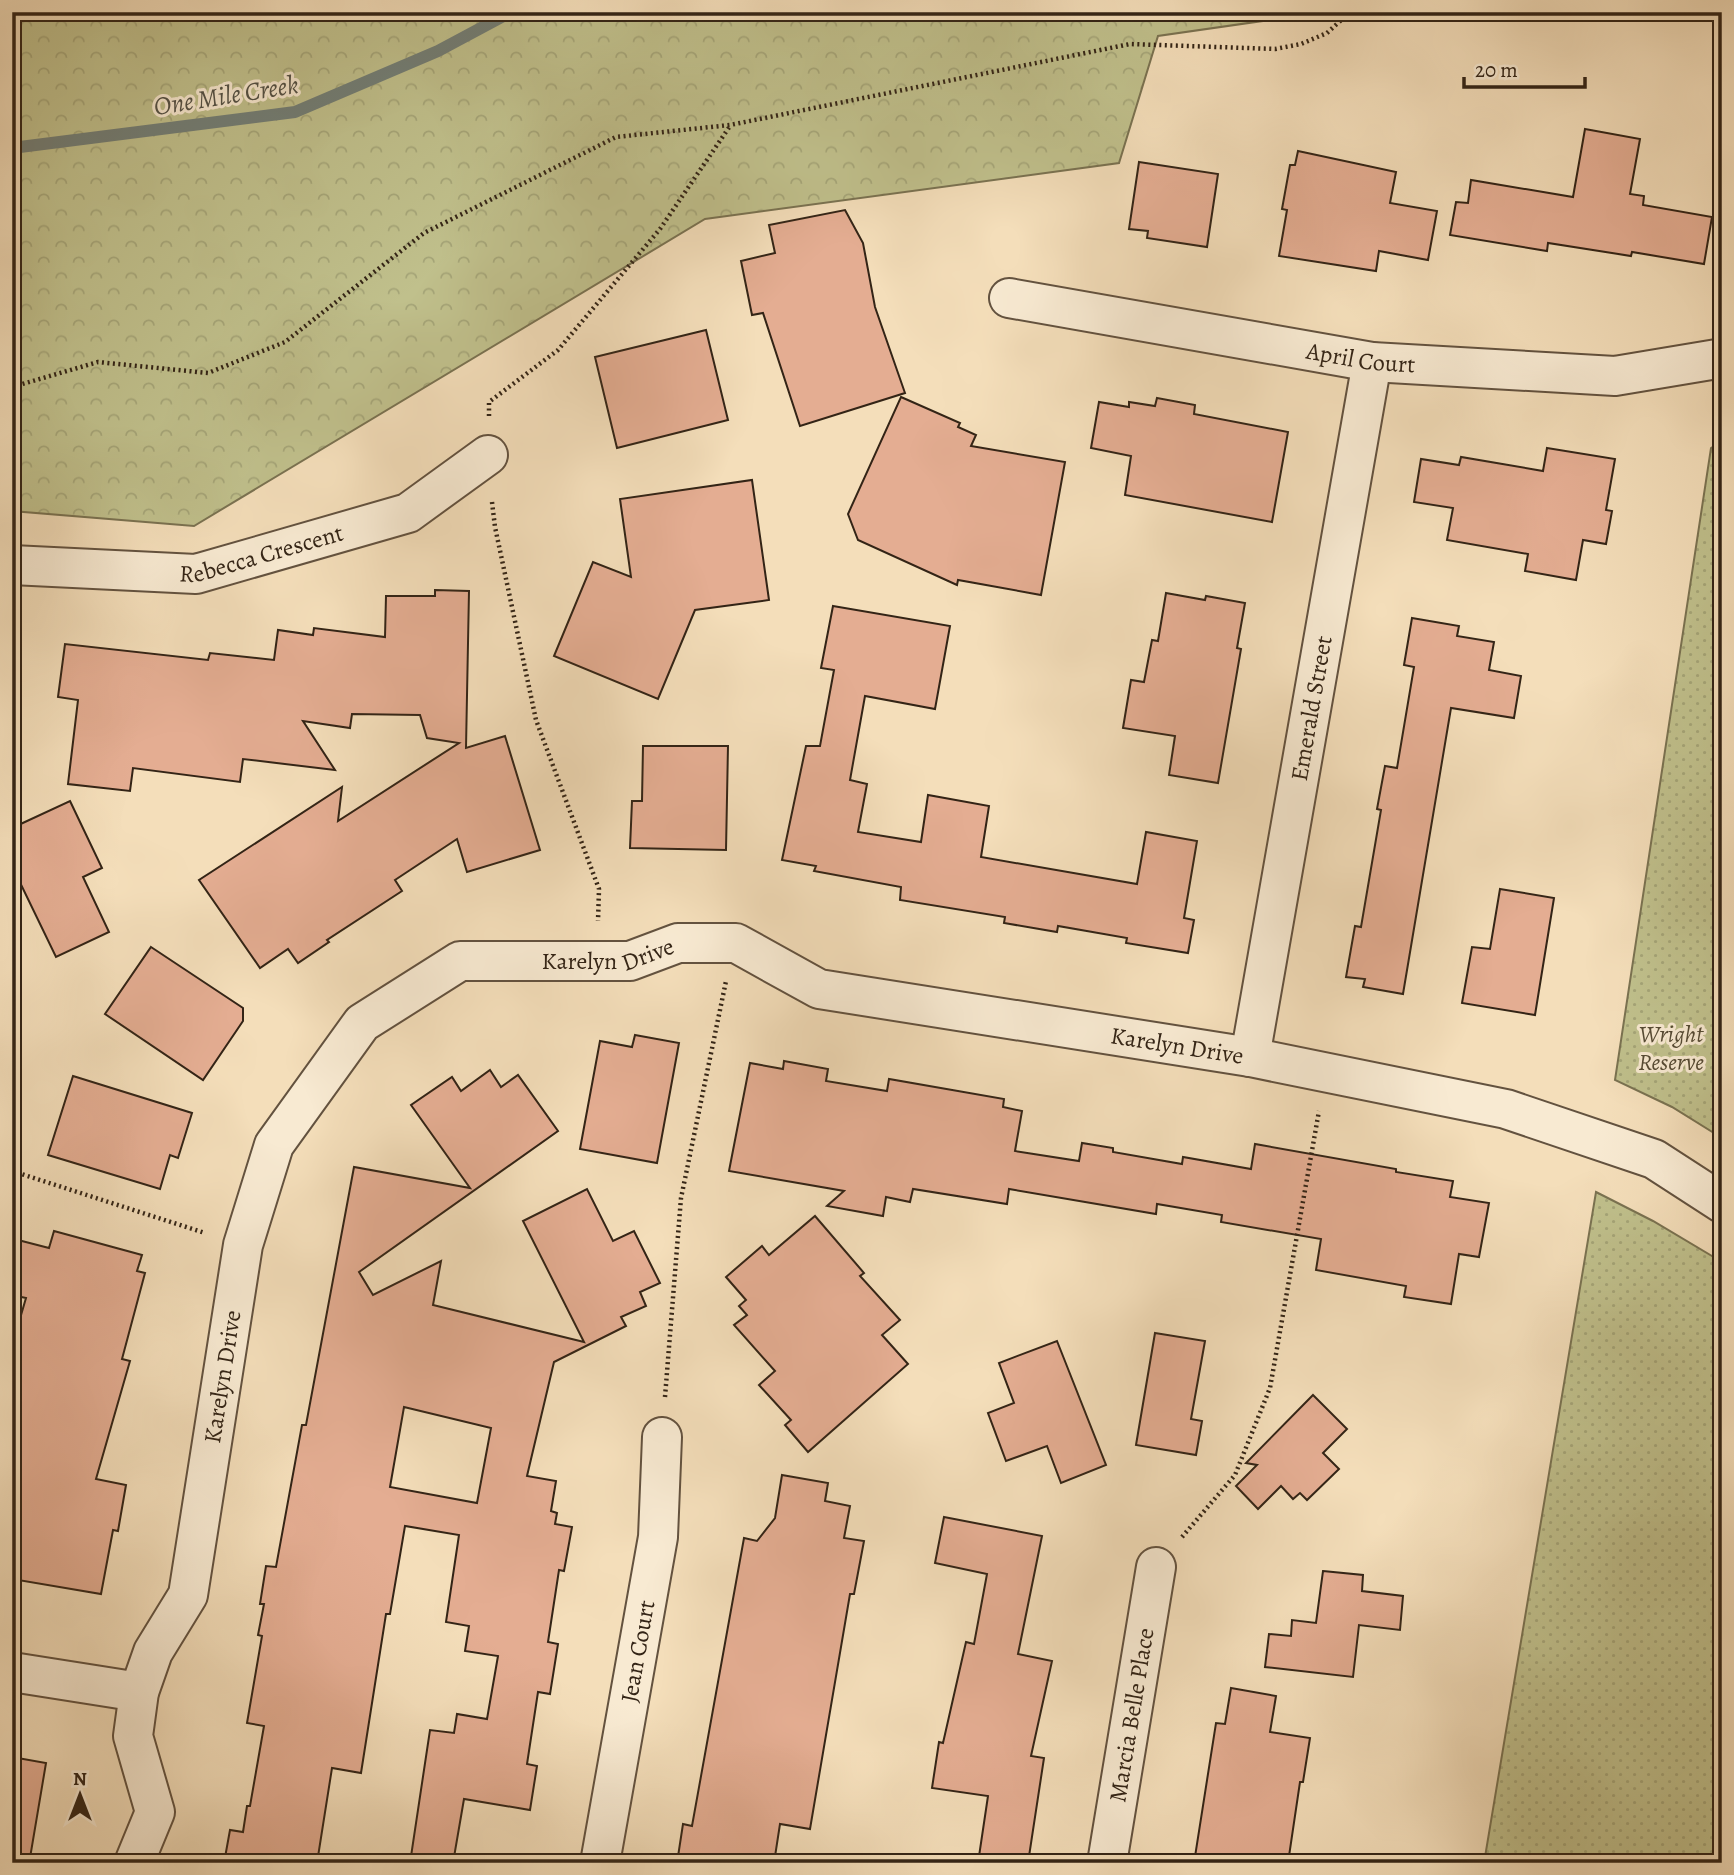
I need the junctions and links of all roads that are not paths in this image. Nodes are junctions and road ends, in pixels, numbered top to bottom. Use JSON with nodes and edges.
{"nodes":[{"id":1,"x":1009,"y":298,"type":"dead end"},
{"id":2,"x":1717,"y":359,"type":"dead end"},
{"id":3,"x":1372,"y":362,"type":"junction"},
{"id":4,"x":488,"y":455,"type":"road end"},
{"id":5,"x":12,"y":565,"type":"edge"},
{"id":6,"x":1250,"y":1057,"type":"junction"},
{"id":7,"x":1722,"y":1203,"type":"edge"},
{"id":8,"x":662,"y":1437,"type":"road end"},
{"id":9,"x":1156,"y":1567,"type":"road end"},
{"id":10,"x":12,"y":1672,"type":"edge"},
{"id":11,"x":139,"y":1692,"type":"junction"},
{"id":12,"x":134,"y":1863,"type":"edge"},
{"id":13,"x":600,"y":1863,"type":"edge"},
{"id":14,"x":1107,"y":1863,"type":"edge"}],
"edges":[{"from":1,"to":3,"type":"street","name":"April Court"},
{"from":2,"to":3,"type":"street","name":"April Court"},
{"from":3,"to":6,"type":"street","name":"Emerald Street"},
{"from":4,"to":5,"type":"street","name":"Rebecca Crescent"},
{"from":6,"to":7,"type":"street","name":"Karelyn Drive"},
{"from":6,"to":11,"type":"street","name":"Karelyn Drive"},
{"from":8,"to":13,"type":"street","name":"Jean Court"},
{"from":9,"to":14,"type":"street","name":"Marcia Belle Place"},
{"from":10,"to":11,"type":"street"},
{"from":11,"to":12,"type":"street","name":"Karelyn Drive"}]}
